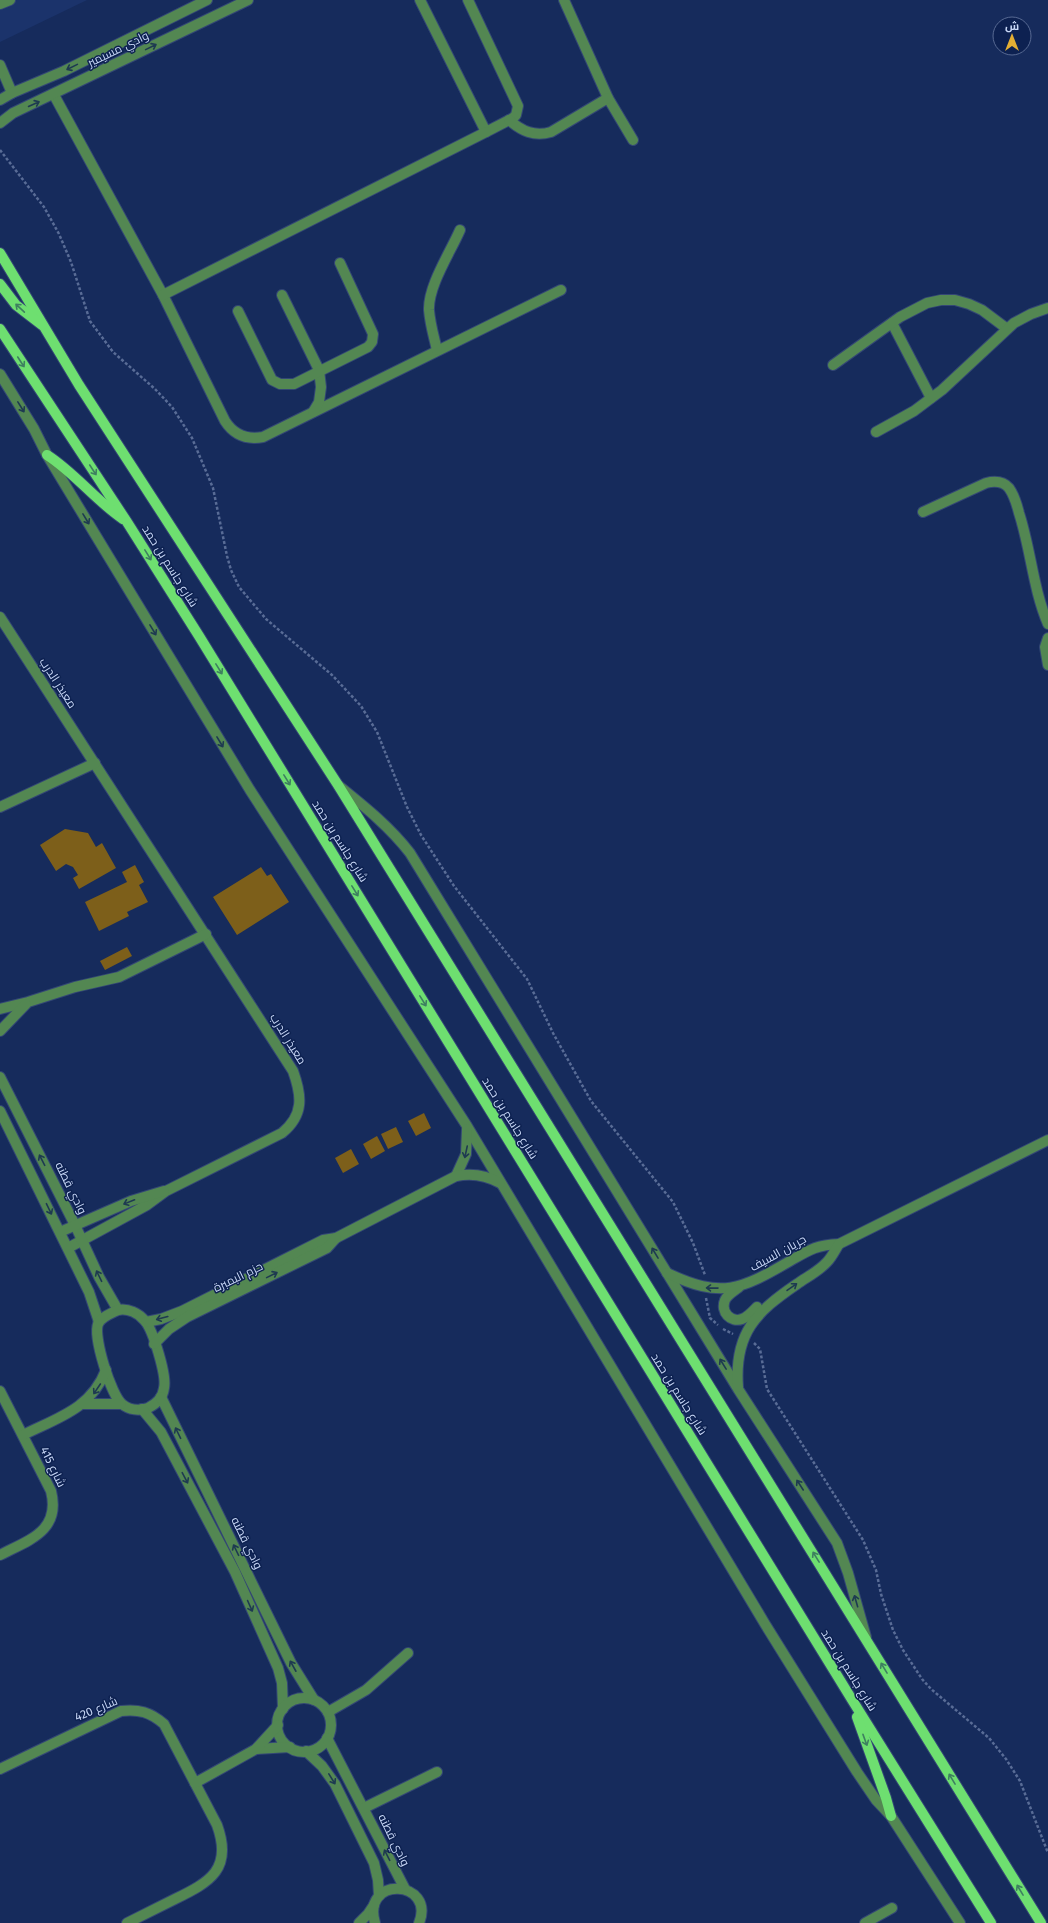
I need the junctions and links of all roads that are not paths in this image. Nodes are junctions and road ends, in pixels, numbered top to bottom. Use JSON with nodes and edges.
{"nodes":[{"id":1,"x":10,"y":0,"type":"edge"},
{"id":2,"x":207,"y":0,"type":"edge"},
{"id":3,"x":248,"y":0,"type":"edge"},
{"id":4,"x":420,"y":0,"type":"edge"},
{"id":5,"x":468,"y":0,"type":"edge"},
{"id":6,"x":564,"y":0,"type":"edge"},
{"id":7,"x":0,"y":4,"type":"edge"},
{"id":8,"x":0,"y":65,"type":"edge"},
{"id":9,"x":12,"y":93,"type":"junction"},
{"id":10,"x":54,"y":95,"type":"junction"},
{"id":11,"x":608,"y":98,"type":"junction"},
{"id":12,"x":0,"y":100,"type":"edge"},
{"id":13,"x":509,"y":120,"type":"junction"},
{"id":14,"x":0,"y":123,"type":"edge"},
{"id":15,"x":486,"y":132,"type":"junction"},
{"id":16,"x":633,"y":140,"type":"dead end"},
{"id":17,"x":460,"y":230,"type":"dead end"},
{"id":18,"x":0,"y":252,"type":"edge"},
{"id":19,"x":340,"y":263,"type":"dead end"},
{"id":20,"x":0,"y":284,"type":"edge"},
{"id":21,"x":561,"y":290,"type":"dead end"},
{"id":22,"x":163,"y":295,"type":"junction"},
{"id":23,"x":282,"y":295,"type":"dead end"},
{"id":24,"x":1048,"y":308,"type":"edge"},
{"id":25,"x":238,"y":311,"type":"dead end"},
{"id":26,"x":892,"y":323,"type":"junction"},
{"id":27,"x":45,"y":327,"type":"junction"},
{"id":28,"x":1006,"y":328,"type":"junction"},
{"id":29,"x":0,"y":329,"type":"edge"},
{"id":30,"x":437,"y":350,"type":"junction"},
{"id":31,"x":833,"y":364,"type":"dead end"},
{"id":32,"x":319,"y":370,"type":"junction"},
{"id":33,"x":0,"y":374,"type":"edge"},
{"id":34,"x":0,"y":384,"type":"edge"},
{"id":35,"x":10,"y":390,"type":"junction"},
{"id":36,"x":931,"y":398,"type":"junction"},
{"id":37,"x":313,"y":412,"type":"junction"},
{"id":38,"x":876,"y":432,"type":"dead end"},
{"id":39,"x":47,"y":455,"type":"junction"},
{"id":40,"x":923,"y":512,"type":"dead end"},
{"id":41,"x":127,"y":522,"type":"junction"},
{"id":42,"x":0,"y":617,"type":"edge"},
{"id":43,"x":1048,"y":624,"type":"edge"},
{"id":44,"x":1048,"y":638,"type":"edge"},
{"id":45,"x":1048,"y":665,"type":"edge"},
{"id":46,"x":95,"y":763,"type":"junction"},
{"id":47,"x":338,"y":785,"type":"junction"},
{"id":48,"x":0,"y":808,"type":"edge"},
{"id":49,"x":206,"y":934,"type":"junction"},
{"id":50,"x":28,"y":1002,"type":"junction"},
{"id":51,"x":0,"y":1009,"type":"edge"},
{"id":52,"x":0,"y":1031,"type":"edge"},
{"id":53,"x":0,"y":1077,"type":"edge"},
{"id":54,"x":0,"y":1111,"type":"edge"},
{"id":55,"x":467,"y":1126,"type":"junction"},
{"id":56,"x":1048,"y":1140,"type":"edge"},
{"id":57,"x":456,"y":1176,"type":"junction"},
{"id":58,"x":500,"y":1183,"type":"junction"},
{"id":59,"x":166,"y":1191,"type":"junction"},
{"id":60,"x":75,"y":1224,"type":"junction"},
{"id":61,"x":60,"y":1232,"type":"junction"},
{"id":62,"x":82,"y":1240,"type":"junction"},
{"id":63,"x":839,"y":1244,"type":"junction"},
{"id":64,"x":68,"y":1248,"type":"junction"},
{"id":65,"x":667,"y":1273,"type":"junction"},
{"id":66,"x":738,"y":1287,"type":"junction"},
{"id":67,"x":773,"y":1300,"type":"junction"},
{"id":68,"x":202,"y":1305,"type":"junction"},
{"id":69,"x":118,"y":1310,"type":"junction"},
{"id":70,"x":99,"y":1322,"type":"junction"},
{"id":71,"x":146,"y":1322,"type":"junction"},
{"id":72,"x":154,"y":1344,"type":"junction"},
{"id":73,"x":106,"y":1370,"type":"junction"},
{"id":74,"x":738,"y":1389,"type":"junction"},
{"id":75,"x":0,"y":1391,"type":"edge"},
{"id":76,"x":161,"y":1397,"type":"junction"},
{"id":77,"x":84,"y":1404,"type":"junction"},
{"id":78,"x":121,"y":1404,"type":"junction"},
{"id":79,"x":142,"y":1409,"type":"junction"},
{"id":80,"x":23,"y":1435,"type":"junction"},
{"id":81,"x":0,"y":1555,"type":"edge"},
{"id":82,"x":867,"y":1639,"type":"junction"},
{"id":83,"x":408,"y":1653,"type":"dead end"},
{"id":84,"x":314,"y":1700,"type":"junction"},
{"id":85,"x":854,"y":1703,"type":"junction"},
{"id":86,"x":283,"y":1708,"type":"junction"},
{"id":87,"x":328,"y":1712,"type":"junction"},
{"id":88,"x":278,"y":1725,"type":"junction"},
{"id":89,"x":327,"y":1738,"type":"junction"},
{"id":90,"x":290,"y":1747,"type":"junction"},
{"id":91,"x":256,"y":1749,"type":"junction"},
{"id":92,"x":306,"y":1751,"type":"junction"},
{"id":93,"x":0,"y":1769,"type":"edge"},
{"id":94,"x":437,"y":1772,"type":"dead end"},
{"id":95,"x":195,"y":1783,"type":"junction"},
{"id":96,"x":364,"y":1808,"type":"junction"},
{"id":97,"x":890,"y":1816,"type":"junction"},
{"id":98,"x":405,"y":1889,"type":"junction"},
{"id":99,"x":379,"y":1896,"type":"junction"},
{"id":100,"x":374,"y":1905,"type":"junction"},
{"id":101,"x":892,"y":1908,"type":"dead end"},
{"id":102,"x":957,"y":1921,"type":"edge"},
{"id":103,"x":127,"y":1923,"type":"edge"},
{"id":104,"x":359,"y":1923,"type":"edge"},
{"id":105,"x":375,"y":1923,"type":"edge"},
{"id":106,"x":420,"y":1923,"type":"edge"},
{"id":107,"x":865,"y":1923,"type":"edge"},
{"id":108,"x":992,"y":1923,"type":"edge"},
{"id":109,"x":1041,"y":1923,"type":"edge"}],
"edges":[{"from":1,"to":7,"type":"street"},
{"from":2,"to":9,"type":"street","name":"وادي مسيمير","one_way":true},
{"from":10,"to":3,"type":"street","name":"وادي مسيمير","one_way":true},
{"from":4,"to":15,"type":"street"},
{"from":5,"to":13,"type":"street"},
{"from":6,"to":11,"type":"street"},
{"from":8,"to":9,"type":"street"},
{"from":9,"to":12,"type":"street","name":"وادي مسيمير"},
{"from":14,"to":10,"type":"street","name":"وادي مسيمير","one_way":true},
{"from":10,"to":22,"type":"street"},
{"from":11,"to":13,"type":"street"},
{"from":11,"to":16,"type":"street"},
{"from":13,"to":15,"type":"street"},
{"from":15,"to":22,"type":"street"},
{"from":17,"to":30,"type":"street"},
{"from":18,"to":27,"type":"main road","name":"شارع جاسم بن حمد"},
{"from":19,"to":32,"type":"street"},
{"from":27,"to":20,"type":"main road","one_way":true},
{"from":21,"to":30,"type":"street"},
{"from":22,"to":37,"type":"street"},
{"from":23,"to":32,"type":"street"},
{"from":24,"to":28,"type":"street"},
{"from":25,"to":32,"type":"street"},
{"from":26,"to":28,"type":"street"},
{"from":26,"to":31,"type":"street"},
{"from":26,"to":36,"type":"street"},
{"from":27,"to":47,"type":"main road","name":"شارع جاسم بن حمد"},
{"from":28,"to":36,"type":"street"},
{"from":29,"to":41,"type":"main road","name":"شارع جاسم بن حمد","one_way":true},
{"from":30,"to":37,"type":"street"},
{"from":32,"to":37,"type":"street"},
{"from":33,"to":35,"type":"street"},
{"from":34,"to":35,"type":"street"},
{"from":35,"to":39,"type":"street","one_way":true},
{"from":36,"to":38,"type":"street"},
{"from":39,"to":41,"type":"main road"},
{"from":39,"to":55,"type":"street","one_way":true},
{"from":40,"to":43,"type":"street"},
{"from":41,"to":85,"type":"main road","name":"شارع جاسم بن حمد","one_way":true},
{"from":42,"to":46,"type":"street","name":"معيذر الدرب"},
{"from":44,"to":45,"type":"street"},
{"from":46,"to":48,"type":"street"},
{"from":46,"to":49,"type":"street","name":"معيذر الدرب"},
{"from":65,"to":47,"type":"street","name":"شارع جاسم بن حمد","one_way":true},
{"from":82,"to":47,"type":"main road","name":"شارع جاسم بن حمد","one_way":true},
{"from":49,"to":50,"type":"street"},
{"from":49,"to":59,"type":"street","name":"معيذر الدرب"},
{"from":50,"to":51,"type":"street"},
{"from":50,"to":52,"type":"street"},
{"from":60,"to":53,"type":"street","name":"وادي قطنه","one_way":true},
{"from":54,"to":61,"type":"street","one_way":true},
{"from":55,"to":57,"type":"street","one_way":true},
{"from":55,"to":58,"type":"street"},
{"from":56,"to":63,"type":"street"},
{"from":57,"to":58,"type":"street","name":"حزم البمبرة"},
{"from":57,"to":68,"type":"street","name":"حزم البمبرة"},
{"from":58,"to":97,"type":"street"},
{"from":59,"to":60,"type":"street","name":"معيذر الدرب","one_way":true},
{"from":59,"to":62,"type":"street","name":"معيذر الدرب"},
{"from":60,"to":61,"type":"street","name":"معيذر الدرب"},
{"from":60,"to":62,"type":"street","name":"وادي قطنه"},
{"from":61,"to":64,"type":"street"},
{"from":62,"to":64,"type":"street","name":"معيذر الدرب"},
{"from":69,"to":62,"type":"street","name":"وادي قطنه","one_way":true},
{"from":63,"to":66,"type":"street","name":"جريان السيف"},
{"from":67,"to":63,"type":"street","name":"جريان السيف","one_way":true},
{"from":64,"to":70,"type":"street"},
{"from":66,"to":65,"type":"street","name":"جريان السيف","one_way":true},
{"from":74,"to":65,"type":"street","name":"شارع جاسم بن حمد","one_way":true},
{"from":66,"to":67,"type":"street","name":"جريان السيف"},
{"from":67,"to":74,"type":"street","name":"جريان السيف"},
{"from":68,"to":71,"type":"street","name":"حزم البمبرة","one_way":true},
{"from":68,"to":72,"type":"street","name":"حزم البمبرة"},
{"from":69,"to":70,"type":"street"},
{"from":69,"to":71,"type":"street"},
{"from":70,"to":73,"type":"street"},
{"from":71,"to":72,"type":"street"},
{"from":72,"to":76,"type":"street"},
{"from":73,"to":77,"type":"street","one_way":true},
{"from":73,"to":78,"type":"street"},
{"from":82,"to":74,"type":"street","name":"شارع جاسم بن حمد","one_way":true},
{"from":75,"to":80,"type":"street","name":"شارع 415"},
{"from":76,"to":79,"type":"street"},
{"from":84,"to":76,"type":"street","name":"وادي قطنه","one_way":true},
{"from":77,"to":78,"type":"street"},
{"from":77,"to":80,"type":"street"},
{"from":78,"to":79,"type":"street"},
{"from":79,"to":86,"type":"street","name":"وادي قطنه","one_way":true},
{"from":80,"to":81,"type":"street","name":"شارع 415"},
{"from":109,"to":82,"type":"main road","name":"شارع جاسم بن حمد","one_way":true},
{"from":83,"to":87,"type":"street"},
{"from":84,"to":86,"type":"street"},
{"from":84,"to":87,"type":"street"},
{"from":85,"to":97,"type":"main road","one_way":true},
{"from":85,"to":108,"type":"main road","name":"شارع جاسم بن حمد"},
{"from":86,"to":88,"type":"street"},
{"from":87,"to":89,"type":"street"},
{"from":88,"to":90,"type":"street"},
{"from":88,"to":91,"type":"street"},
{"from":89,"to":92,"type":"street"},
{"from":89,"to":96,"type":"street","name":"وادي قطنه"},
{"from":90,"to":91,"type":"street"},
{"from":90,"to":92,"type":"street"},
{"from":91,"to":95,"type":"street"},
{"from":92,"to":99,"type":"street","one_way":true},
{"from":93,"to":95,"type":"street","name":"شارع 420"},
{"from":94,"to":96,"type":"street"},
{"from":95,"to":103,"type":"street","name":"شارع 420"},
{"from":98,"to":96,"type":"street","name":"وادي قطنه","one_way":true},
{"from":97,"to":102,"type":"street"},
{"from":98,"to":99,"type":"street"},
{"from":98,"to":106,"type":"street","name":"وادي قطنه"},
{"from":99,"to":100,"type":"street"},
{"from":100,"to":104,"type":"street"},
{"from":100,"to":105,"type":"street"},
{"from":101,"to":107,"type":"street"}]}
